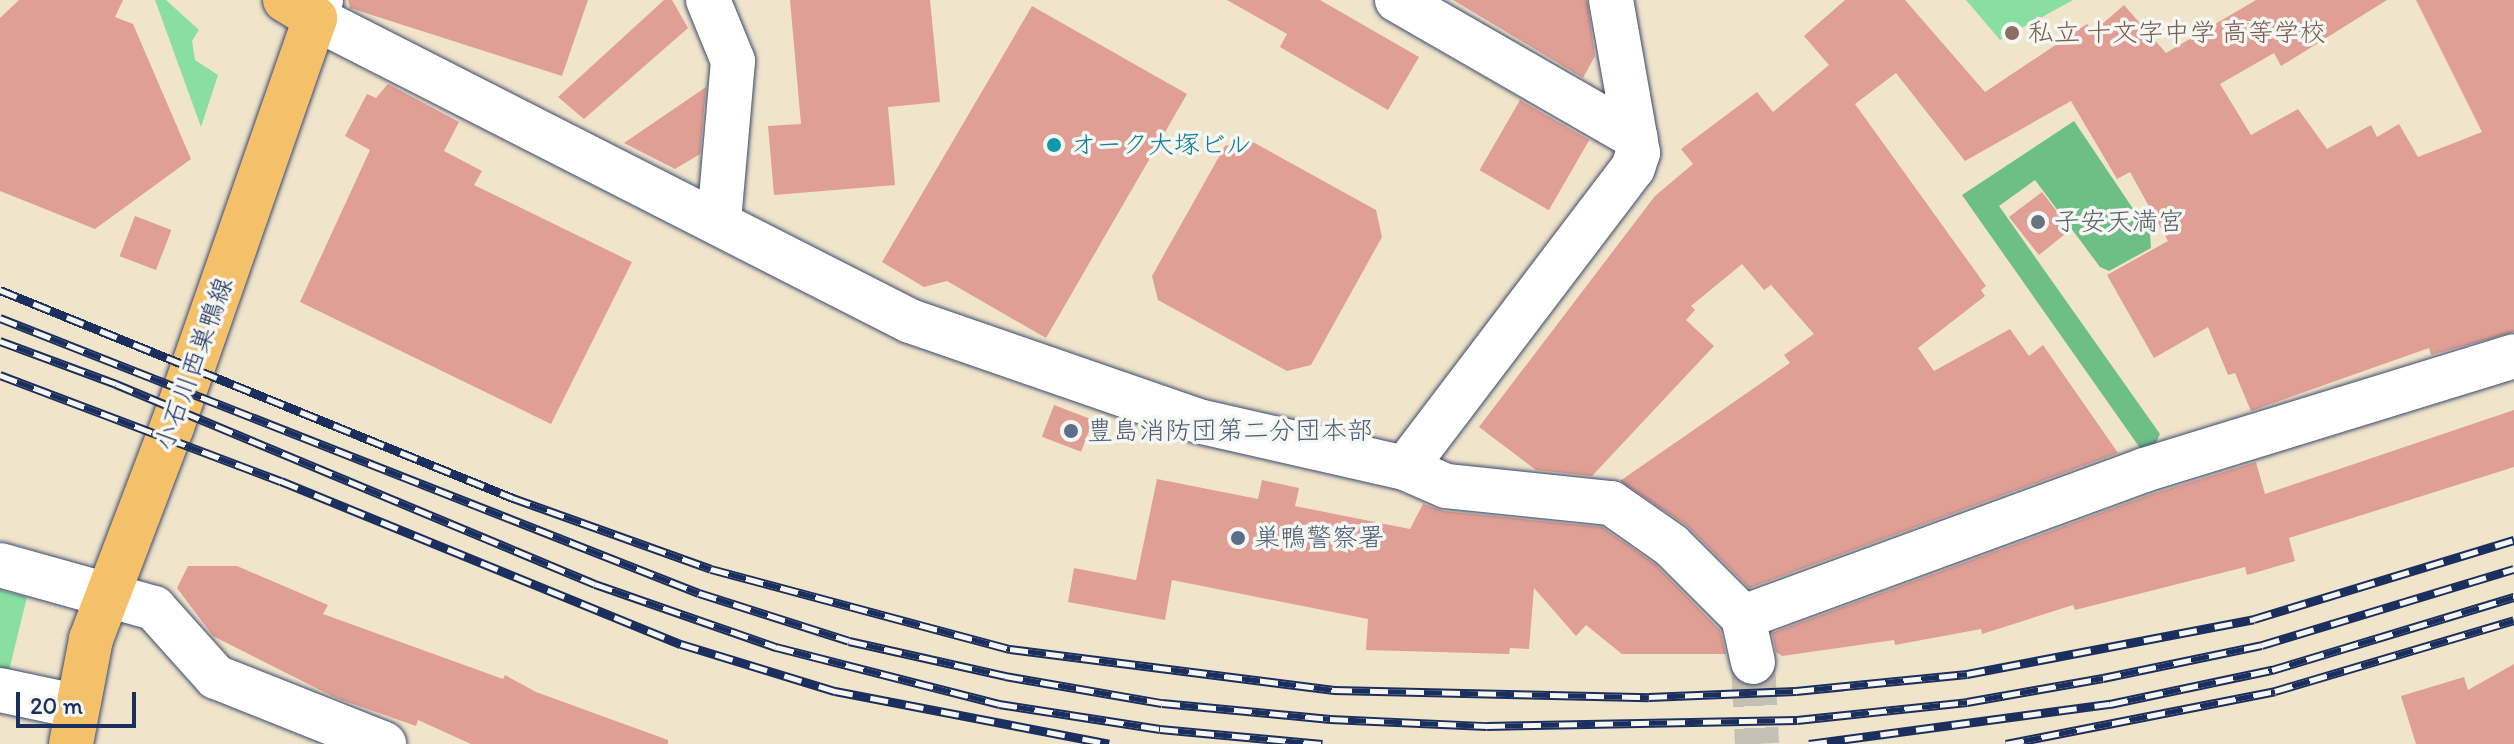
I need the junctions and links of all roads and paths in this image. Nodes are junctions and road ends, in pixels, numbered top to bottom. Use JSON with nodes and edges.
{"nodes":[{"id":1,"x":708,"y":0,"type":"edge"},
{"id":2,"x":1397,"y":0,"type":"edge"},
{"id":3,"x":1611,"y":0,"type":"edge"},
{"id":4,"x":307,"y":6,"type":"edge"},
{"id":5,"x":1635,"y":137,"type":"junction"},
{"id":6,"x":719,"y":222,"type":"junction"},
{"id":7,"x":2514,"y":356,"type":"edge"},
{"id":8,"x":1405,"y":468,"type":"junction"},
{"id":9,"x":0,"y":565,"type":"edge"},
{"id":10,"x":109,"y":593,"type":"junction"},
{"id":11,"x":1743,"y":617,"type":"junction"},
{"id":12,"x":1753,"y":662,"type":"tunnel mouth"},
{"id":13,"x":0,"y":690,"type":"edge"},
{"id":14,"x":73,"y":725,"type":"edge"},
{"id":15,"x":384,"y":744,"type":"edge"}],
"edges":[{"from":1,"to":6,"type":"street"},
{"from":2,"to":5,"type":"street"},
{"from":3,"to":5,"type":"street"},
{"from":4,"to":6,"type":"street"},
{"from":4,"to":10,"type":"main road","name":"小石川西巣鴨線"},
{"from":5,"to":8,"type":"street"},
{"from":6,"to":8,"type":"street"},
{"from":7,"to":11,"type":"street"},
{"from":8,"to":11,"type":"street"},
{"from":9,"to":10,"type":"street"},
{"from":10,"to":14,"type":"main road","name":"小石川西巣鴨線"},
{"from":10,"to":15,"type":"street"},
{"from":11,"to":12,"type":"street"},
{"from":13,"to":14,"type":"street"}]}
